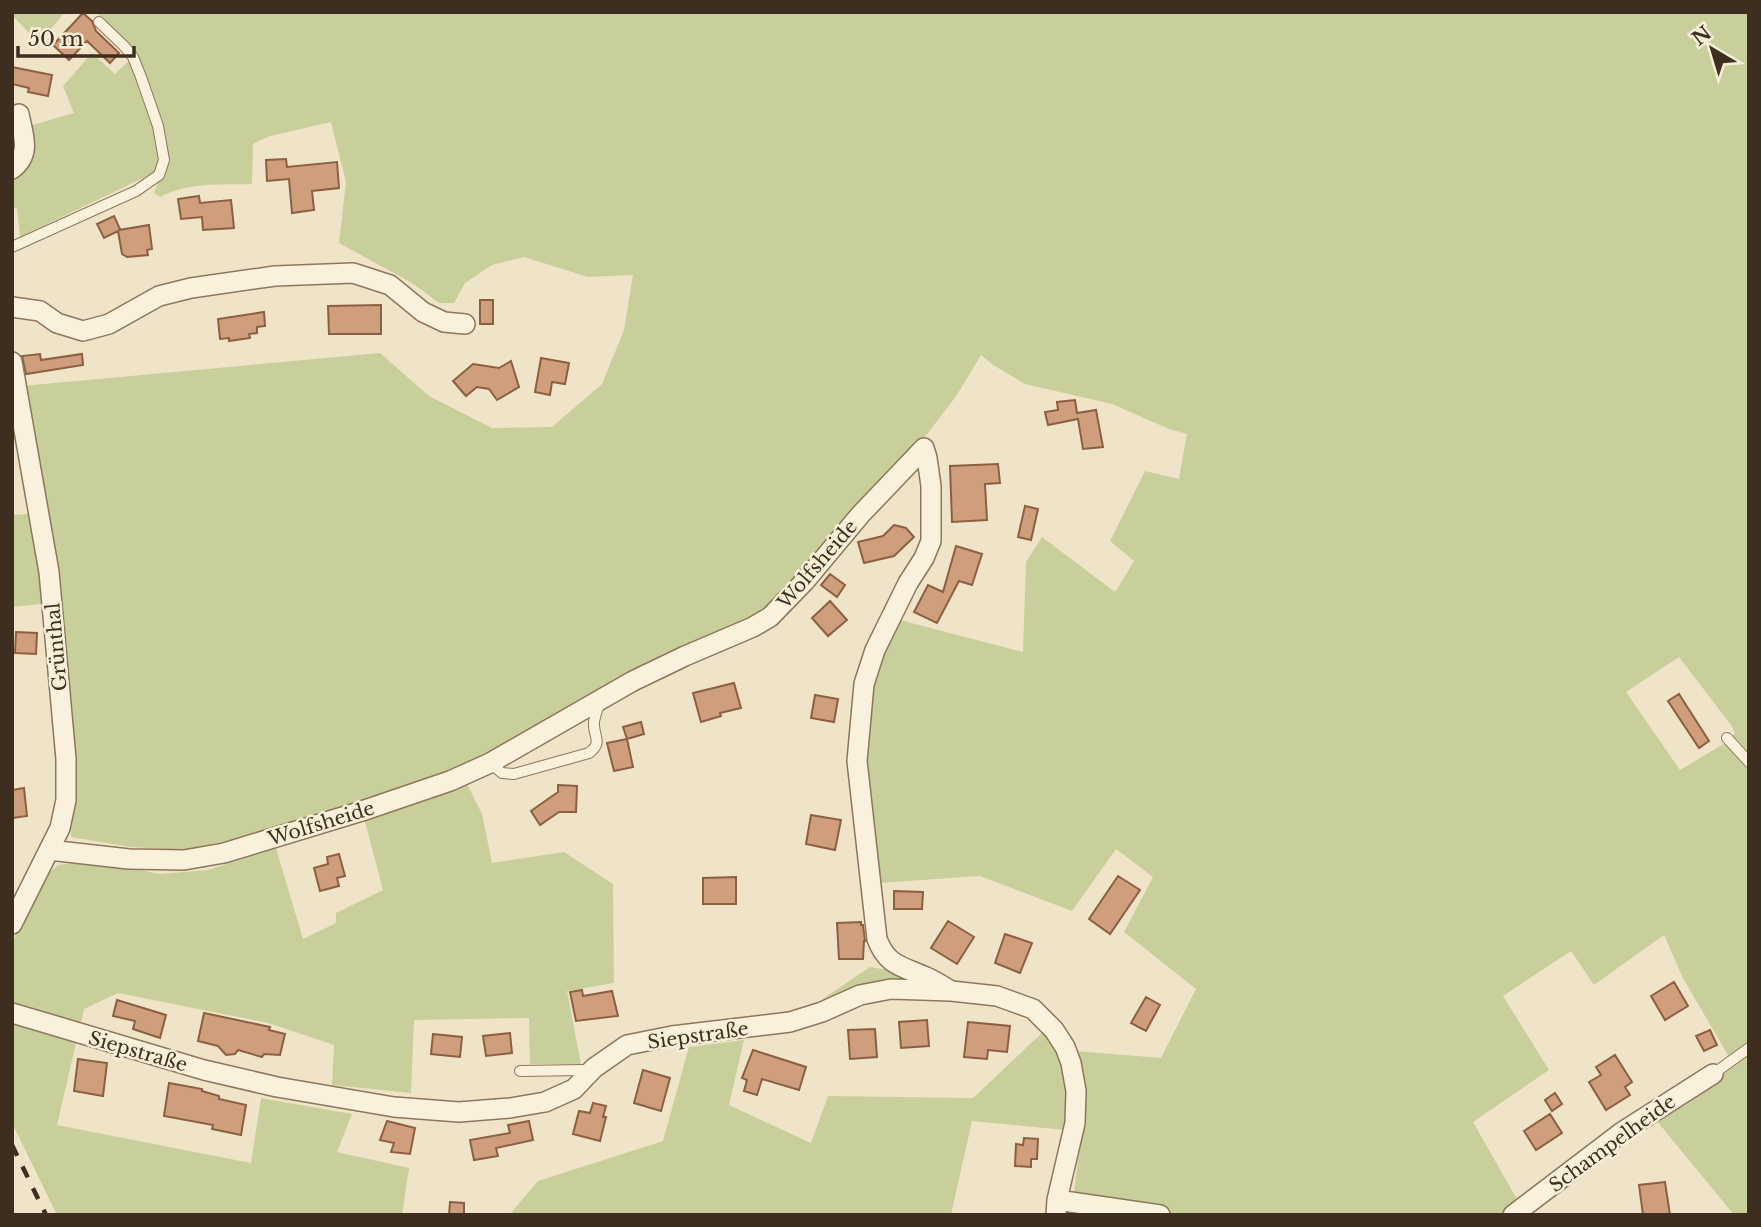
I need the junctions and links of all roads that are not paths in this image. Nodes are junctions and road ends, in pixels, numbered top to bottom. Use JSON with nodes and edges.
{"nodes":[{"id":1,"x":99,"y":22,"type":"dead end"},
{"id":2,"x":19,"y":114,"type":"dead end"},
{"id":3,"x":12,"y":169,"type":"edge"},
{"id":4,"x":12,"y":247,"type":"edge"},
{"id":5,"x":12,"y":307,"type":"edge"},
{"id":6,"x":465,"y":324,"type":"dead end"},
{"id":7,"x":12,"y":362,"type":"edge"},
{"id":8,"x":600,"y":701,"type":"junction"},
{"id":9,"x":1727,"y":738,"type":"dead end"},
{"id":10,"x":1749,"y":762,"type":"edge"},
{"id":11,"x":490,"y":763,"type":"junction"},
{"id":12,"x":49,"y":850,"type":"junction"},
{"id":13,"x":12,"y":924,"type":"edge"},
{"id":14,"x":951,"y":991,"type":"junction"},
{"id":15,"x":12,"y":1013,"type":"edge"},
{"id":16,"x":1749,"y":1048,"type":"edge"},
{"id":17,"x":520,"y":1071,"type":"dead end"},
{"id":18,"x":589,"y":1073,"type":"junction"},
{"id":19,"x":1713,"y":1074,"type":"joint"},
{"id":20,"x":1056,"y":1208,"type":"edge"},
{"id":21,"x":1160,"y":1215,"type":"edge"},
{"id":22,"x":1513,"y":1215,"type":"edge"}],
"edges":[{"from":1,"to":4,"type":"lane"},
{"from":2,"to":3,"type":"street"},
{"from":5,"to":6,"type":"street"},
{"from":7,"to":12,"type":"street","name":"Grünthal"},
{"from":8,"to":11,"type":"street","name":"Wolfsheide"},
{"from":8,"to":11,"type":"lane"},
{"from":8,"to":14,"type":"street","name":"Wolfsheide"},
{"from":9,"to":10,"type":"lane"},
{"from":11,"to":12,"type":"street","name":"Wolfsheide"},
{"from":12,"to":13,"type":"street","name":"Grünthal"},
{"from":14,"to":18,"type":"street","name":"Siepstraße"},
{"from":14,"to":20,"type":"street","name":"Siepstraße"},
{"from":15,"to":18,"type":"street","name":"Siepstraße"},
{"from":16,"to":19,"type":"lane"},
{"from":17,"to":18,"type":"lane"},
{"from":19,"to":22,"type":"street","name":"Schampelheide"},
{"from":20,"to":21,"type":"street"}]}
